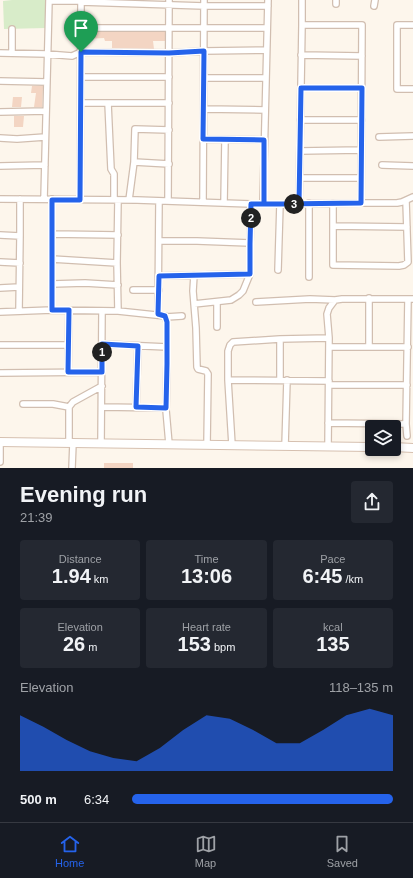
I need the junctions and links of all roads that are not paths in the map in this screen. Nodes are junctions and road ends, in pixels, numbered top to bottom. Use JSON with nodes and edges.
{"nodes":[{"id":1,"x":302,"y":0,"type":"edge"},
{"id":2,"x":49,"y":1,"type":"edge"},
{"id":3,"x":81,"y":2,"type":"junction"},
{"id":4,"x":169,"y":3,"type":"edge"},
{"id":5,"x":204,"y":3,"type":"edge"},
{"id":6,"x":268,"y":3,"type":"edge"},
{"id":7,"x":302,"y":25,"type":"junction"},
{"id":8,"x":413,"y":25,"type":"edge"},
{"id":9,"x":81,"y":28,"type":"junction"},
{"id":10,"x":169,"y":28,"type":"junction"},
{"id":11,"x":204,"y":28,"type":"junction"},
{"id":12,"x":267,"y":28,"type":"junction"},
{"id":13,"x":12,"y":29,"type":"dead end"},
{"id":14,"x":266,"y":50,"type":"junction"},
{"id":15,"x":204,"y":51,"type":"junction"},
{"id":16,"x":81,"y":52,"type":"junction"},
{"id":17,"x":0,"y":53,"type":"edge"},
{"id":18,"x":12,"y":53,"type":"junction"},
{"id":19,"x":169,"y":53,"type":"junction"},
{"id":20,"x":47,"y":54,"type":"junction"},
{"id":21,"x":302,"y":55,"type":"junction"},
{"id":22,"x":362,"y":56,"type":"junction"},
{"id":23,"x":81,"y":77,"type":"junction"},
{"id":24,"x":169,"y":77,"type":"junction"},
{"id":25,"x":204,"y":78,"type":"junction"},
{"id":26,"x":266,"y":78,"type":"junction"},
{"id":27,"x":0,"y":82,"type":"edge"},
{"id":28,"x":47,"y":82,"type":"junction"},
{"id":29,"x":301,"y":88,"type":"junction"},
{"id":30,"x":362,"y":88,"type":"junction"},
{"id":31,"x":413,"y":89,"type":"edge"},
{"id":32,"x":81,"y":103,"type":"junction"},
{"id":33,"x":108,"y":103,"type":"junction"},
{"id":34,"x":169,"y":104,"type":"junction"},
{"id":35,"x":204,"y":109,"type":"junction"},
{"id":36,"x":265,"y":110,"type":"junction"},
{"id":37,"x":46,"y":111,"type":"junction"},
{"id":38,"x":0,"y":112,"type":"edge"},
{"id":39,"x":300,"y":120,"type":"junction"},
{"id":40,"x":362,"y":120,"type":"junction"},
{"id":41,"x":169,"y":130,"type":"junction"},
{"id":42,"x":413,"y":136,"type":"edge"},
{"id":43,"x":380,"y":137,"type":"dead end"},
{"id":44,"x":0,"y":138,"type":"edge"},
{"id":45,"x":45,"y":138,"type":"junction"},
{"id":46,"x":203,"y":139,"type":"junction"},
{"id":47,"x":225,"y":140,"type":"junction"},
{"id":48,"x":264,"y":140,"type":"junction"},
{"id":49,"x":361,"y":150,"type":"junction"},
{"id":50,"x":300,"y":151,"type":"junction"},
{"id":51,"x":134,"y":162,"type":"junction"},
{"id":52,"x":45,"y":164,"type":"junction"},
{"id":53,"x":168,"y":164,"type":"junction"},
{"id":54,"x":382,"y":165,"type":"dead end"},
{"id":55,"x":0,"y":166,"type":"edge"},
{"id":56,"x":413,"y":166,"type":"edge"},
{"id":57,"x":300,"y":178,"type":"junction"},
{"id":58,"x":361,"y":178,"type":"junction"},
{"id":59,"x":413,"y":197,"type":"edge"},
{"id":60,"x":0,"y":199,"type":"edge"},
{"id":61,"x":20,"y":199,"type":"junction"},
{"id":62,"x":44,"y":199,"type":"junction"},
{"id":63,"x":52,"y":200,"type":"junction"},
{"id":64,"x":80,"y":200,"type":"junction"},
{"id":65,"x":116,"y":200,"type":"junction"},
{"id":66,"x":129,"y":200,"type":"junction"},
{"id":67,"x":160,"y":201,"type":"junction"},
{"id":68,"x":168,"y":201,"type":"junction"},
{"id":69,"x":203,"y":202,"type":"junction"},
{"id":70,"x":406,"y":202,"type":"junction"},
{"id":71,"x":224,"y":203,"type":"junction"},
{"id":72,"x":308,"y":203,"type":"junction"},
{"id":73,"x":334,"y":203,"type":"junction"},
{"id":74,"x":361,"y":203,"type":"junction"},
{"id":75,"x":413,"y":203,"type":"edge"},
{"id":76,"x":251,"y":204,"type":"junction"},
{"id":77,"x":264,"y":204,"type":"junction"},
{"id":78,"x":280,"y":204,"type":"junction"},
{"id":79,"x":299,"y":204,"type":"junction"},
{"id":80,"x":333,"y":226,"type":"junction"},
{"id":81,"x":407,"y":227,"type":"junction"},
{"id":82,"x":52,"y":234,"type":"junction"},
{"id":83,"x":118,"y":235,"type":"junction"},
{"id":84,"x":0,"y":236,"type":"edge"},
{"id":85,"x":20,"y":236,"type":"junction"},
{"id":86,"x":159,"y":241,"type":"junction"},
{"id":87,"x":250,"y":244,"type":"junction"},
{"id":88,"x":52,"y":259,"type":"junction"},
{"id":89,"x":0,"y":262,"type":"edge"},
{"id":90,"x":20,"y":263,"type":"junction"},
{"id":91,"x":118,"y":263,"type":"junction"},
{"id":92,"x":278,"y":270,"type":"dead end"},
{"id":93,"x":250,"y":274,"type":"junction"},
{"id":94,"x":194,"y":275,"type":"junction"},
{"id":95,"x":159,"y":276,"type":"junction"},
{"id":96,"x":309,"y":277,"type":"dead end"},
{"id":97,"x":52,"y":284,"type":"junction"},
{"id":98,"x":118,"y":285,"type":"junction"},
{"id":99,"x":19,"y":287,"type":"junction"},
{"id":100,"x":0,"y":288,"type":"edge"},
{"id":101,"x":133,"y":290,"type":"dead end"},
{"id":102,"x":159,"y":290,"type":"junction"},
{"id":103,"x":369,"y":298,"type":"junction"},
{"id":104,"x":411,"y":299,"type":"edge"},
{"id":105,"x":335,"y":300,"type":"junction"},
{"id":106,"x":217,"y":302,"type":"junction"},
{"id":107,"x":256,"y":302,"type":"dead end"},
{"id":108,"x":194,"y":304,"type":"junction"},
{"id":109,"x":52,"y":310,"type":"junction"},
{"id":110,"x":69,"y":310,"type":"junction"},
{"id":111,"x":19,"y":311,"type":"junction"},
{"id":112,"x":102,"y":311,"type":"junction"},
{"id":113,"x":118,"y":311,"type":"junction"},
{"id":114,"x":0,"y":312,"type":"edge"},
{"id":115,"x":158,"y":314,"type":"junction"},
{"id":116,"x":182,"y":316,"type":"dead end"},
{"id":117,"x":166,"y":317,"type":"junction"},
{"id":118,"x":217,"y":326,"type":"dead end"},
{"id":119,"x":329,"y":338,"type":"junction"},
{"id":120,"x":280,"y":339,"type":"junction"},
{"id":121,"x":102,"y":344,"type":"junction"},
{"id":122,"x":0,"y":345,"type":"edge"},
{"id":123,"x":68,"y":345,"type":"junction"},
{"id":124,"x":138,"y":346,"type":"junction"},
{"id":125,"x":329,"y":346,"type":"junction"},
{"id":126,"x":167,"y":347,"type":"junction"},
{"id":127,"x":369,"y":347,"type":"junction"},
{"id":128,"x":408,"y":347,"type":"junction"},
{"id":129,"x":68,"y":372,"type":"junction"},
{"id":130,"x":102,"y":372,"type":"junction"},
{"id":131,"x":0,"y":373,"type":"edge"},
{"id":132,"x":228,"y":380,"type":"junction"},
{"id":133,"x":280,"y":380,"type":"junction"},
{"id":134,"x":287,"y":380,"type":"junction"},
{"id":135,"x":329,"y":383,"type":"junction"},
{"id":136,"x":407,"y":385,"type":"junction"},
{"id":137,"x":102,"y":386,"type":"junction"},
{"id":138,"x":23,"y":404,"type":"dead end"},
{"id":139,"x":69,"y":407,"type":"junction"},
{"id":140,"x":102,"y":407,"type":"junction"},
{"id":141,"x":136,"y":407,"type":"junction"},
{"id":142,"x":166,"y":408,"type":"junction"},
{"id":143,"x":328,"y":423,"type":"junction"},
{"id":144,"x":406,"y":424,"type":"junction"},
{"id":145,"x":407,"y":436,"type":"dead end"},
{"id":146,"x":0,"y":442,"type":"edge"},
{"id":147,"x":71,"y":443,"type":"junction"},
{"id":148,"x":102,"y":443,"type":"junction"},
{"id":149,"x":169,"y":444,"type":"junction"},
{"id":150,"x":207,"y":445,"type":"junction"},
{"id":151,"x":232,"y":445,"type":"junction"},
{"id":152,"x":285,"y":446,"type":"junction"},
{"id":153,"x":328,"y":446,"type":"junction"},
{"id":154,"x":365,"y":447,"type":"edge"},
{"id":155,"x":401,"y":447,"type":"edge"},
{"id":156,"x":413,"y":448,"type":"edge"},
{"id":157,"x":0,"y":462,"type":"edge"},
{"id":158,"x":72,"y":468,"type":"edge"}],
"edges":[{"from":1,"to":7,"type":"street"},
{"from":2,"to":3,"type":"street"},
{"from":2,"to":20,"type":"street"},
{"from":3,"to":4,"type":"street"},
{"from":3,"to":9,"type":"street"},
{"from":4,"to":5,"type":"street"},
{"from":4,"to":10,"type":"street"},
{"from":5,"to":6,"type":"street"},
{"from":5,"to":11,"type":"street"},
{"from":6,"to":12,"type":"street"},
{"from":7,"to":21,"type":"street"},
{"from":7,"to":22,"type":"street"},
{"from":8,"to":31,"type":"street"},
{"from":9,"to":10,"type":"street"},
{"from":9,"to":16,"type":"street"},
{"from":10,"to":11,"type":"street"},
{"from":10,"to":19,"type":"street"},
{"from":11,"to":12,"type":"street"},
{"from":11,"to":15,"type":"street"},
{"from":12,"to":14,"type":"street"},
{"from":13,"to":18,"type":"street"},
{"from":14,"to":15,"type":"street"},
{"from":14,"to":26,"type":"street"},
{"from":15,"to":19,"type":"street"},
{"from":15,"to":25,"type":"street"},
{"from":16,"to":19,"type":"street"},
{"from":16,"to":20,"type":"street"},
{"from":16,"to":23,"type":"street"},
{"from":17,"to":18,"type":"street"},
{"from":18,"to":20,"type":"street"},
{"from":19,"to":24,"type":"street"},
{"from":20,"to":28,"type":"street"},
{"from":21,"to":22,"type":"street"},
{"from":21,"to":29,"type":"street"},
{"from":22,"to":30,"type":"street"},
{"from":23,"to":24,"type":"street"},
{"from":23,"to":32,"type":"street"},
{"from":24,"to":34,"type":"street"},
{"from":25,"to":26,"type":"street"},
{"from":25,"to":35,"type":"street"},
{"from":26,"to":36,"type":"street"},
{"from":27,"to":28,"type":"street"},
{"from":28,"to":37,"type":"street"},
{"from":29,"to":30,"type":"street"},
{"from":29,"to":39,"type":"street"},
{"from":30,"to":40,"type":"street"},
{"from":32,"to":33,"type":"street"},
{"from":32,"to":64,"type":"street"},
{"from":33,"to":34,"type":"street"},
{"from":33,"to":65,"type":"street"},
{"from":34,"to":41,"type":"street"},
{"from":35,"to":36,"type":"street"},
{"from":35,"to":46,"type":"street"},
{"from":36,"to":48,"type":"street"},
{"from":37,"to":38,"type":"street"},
{"from":37,"to":45,"type":"street"},
{"from":39,"to":40,"type":"street"},
{"from":39,"to":50,"type":"street"},
{"from":40,"to":49,"type":"street"},
{"from":41,"to":51,"type":"street"},
{"from":41,"to":53,"type":"street"},
{"from":42,"to":43,"type":"street"},
{"from":44,"to":45,"type":"street"},
{"from":45,"to":52,"type":"street"},
{"from":46,"to":47,"type":"street"},
{"from":46,"to":69,"type":"street"},
{"from":47,"to":48,"type":"street"},
{"from":47,"to":71,"type":"street"},
{"from":48,"to":77,"type":"street"},
{"from":49,"to":50,"type":"street"},
{"from":49,"to":58,"type":"street"},
{"from":50,"to":57,"type":"street"},
{"from":51,"to":53,"type":"street"},
{"from":51,"to":66,"type":"street"},
{"from":52,"to":55,"type":"street"},
{"from":52,"to":62,"type":"street"},
{"from":53,"to":68,"type":"street"},
{"from":54,"to":56,"type":"street"},
{"from":57,"to":58,"type":"street"},
{"from":57,"to":79,"type":"street"},
{"from":58,"to":74,"type":"street"},
{"from":59,"to":70,"type":"street"},
{"from":60,"to":61,"type":"street"},
{"from":61,"to":62,"type":"street"},
{"from":61,"to":85,"type":"street"},
{"from":62,"to":63,"type":"street"},
{"from":63,"to":64,"type":"street"},
{"from":63,"to":82,"type":"street"},
{"from":64,"to":65,"type":"street"},
{"from":65,"to":66,"type":"street"},
{"from":65,"to":83,"type":"street"},
{"from":66,"to":67,"type":"street"},
{"from":67,"to":68,"type":"street"},
{"from":67,"to":86,"type":"street"},
{"from":68,"to":69,"type":"street"},
{"from":69,"to":71,"type":"street"},
{"from":70,"to":74,"type":"street"},
{"from":70,"to":75,"type":"street"},
{"from":70,"to":81,"type":"street"},
{"from":71,"to":76,"type":"street"},
{"from":72,"to":73,"type":"street"},
{"from":72,"to":79,"type":"street"},
{"from":72,"to":96,"type":"street"},
{"from":73,"to":74,"type":"street"},
{"from":73,"to":80,"type":"street"},
{"from":76,"to":77,"type":"street"},
{"from":76,"to":87,"type":"street"},
{"from":77,"to":78,"type":"street"},
{"from":78,"to":79,"type":"street"},
{"from":78,"to":92,"type":"street"},
{"from":80,"to":81,"type":"street"},
{"from":80,"to":81,"type":"street"},
{"from":82,"to":83,"type":"street"},
{"from":82,"to":88,"type":"street"},
{"from":83,"to":91,"type":"street"},
{"from":84,"to":85,"type":"street"},
{"from":85,"to":90,"type":"street"},
{"from":86,"to":87,"type":"street"},
{"from":86,"to":95,"type":"street"},
{"from":87,"to":93,"type":"street"},
{"from":88,"to":91,"type":"street"},
{"from":88,"to":97,"type":"street"},
{"from":89,"to":90,"type":"street"},
{"from":90,"to":99,"type":"street"},
{"from":91,"to":98,"type":"street"},
{"from":93,"to":94,"type":"street"},
{"from":93,"to":106,"type":"street"},
{"from":94,"to":95,"type":"street"},
{"from":94,"to":108,"type":"street"},
{"from":95,"to":102,"type":"street"},
{"from":97,"to":98,"type":"street"},
{"from":97,"to":109,"type":"street"},
{"from":98,"to":113,"type":"street"},
{"from":99,"to":100,"type":"street"},
{"from":99,"to":111,"type":"street"},
{"from":101,"to":102,"type":"street"},
{"from":102,"to":115,"type":"street"},
{"from":103,"to":104,"type":"street"},
{"from":103,"to":105,"type":"street"},
{"from":103,"to":127,"type":"street"},
{"from":104,"to":128,"type":"street"},
{"from":105,"to":107,"type":"street"},
{"from":105,"to":119,"type":"street"},
{"from":106,"to":108,"type":"street"},
{"from":106,"to":118,"type":"street"},
{"from":108,"to":150,"type":"street"},
{"from":109,"to":110,"type":"street"},
{"from":109,"to":111,"type":"street"},
{"from":110,"to":112,"type":"street"},
{"from":110,"to":123,"type":"street"},
{"from":111,"to":114,"type":"street"},
{"from":112,"to":113,"type":"street"},
{"from":112,"to":121,"type":"street"},
{"from":113,"to":115,"type":"street"},
{"from":115,"to":117,"type":"street"},
{"from":116,"to":117,"type":"street"},
{"from":117,"to":126,"type":"street"},
{"from":119,"to":120,"type":"street"},
{"from":119,"to":125,"type":"street"},
{"from":120,"to":132,"type":"street"},
{"from":120,"to":133,"type":"street"},
{"from":121,"to":124,"type":"street"},
{"from":121,"to":130,"type":"street"},
{"from":122,"to":123,"type":"street"},
{"from":123,"to":129,"type":"street"},
{"from":124,"to":126,"type":"street"},
{"from":124,"to":141,"type":"street"},
{"from":125,"to":127,"type":"street"},
{"from":125,"to":135,"type":"street"},
{"from":126,"to":142,"type":"street"},
{"from":127,"to":128,"type":"street"},
{"from":128,"to":136,"type":"street"},
{"from":129,"to":130,"type":"street"},
{"from":129,"to":131,"type":"street"},
{"from":130,"to":137,"type":"street"},
{"from":132,"to":133,"type":"street"},
{"from":132,"to":151,"type":"street"},
{"from":133,"to":134,"type":"street"},
{"from":134,"to":135,"type":"street"},
{"from":134,"to":152,"type":"street"},
{"from":135,"to":136,"type":"street"},
{"from":135,"to":143,"type":"street"},
{"from":136,"to":144,"type":"street"},
{"from":137,"to":139,"type":"street"},
{"from":137,"to":140,"type":"street"},
{"from":138,"to":139,"type":"street"},
{"from":139,"to":147,"type":"street"},
{"from":140,"to":141,"type":"street"},
{"from":140,"to":148,"type":"street"},
{"from":141,"to":142,"type":"street"},
{"from":142,"to":149,"type":"street"},
{"from":143,"to":144,"type":"street"},
{"from":143,"to":153,"type":"street"},
{"from":144,"to":145,"type":"street"},
{"from":146,"to":147,"type":"street"},
{"from":146,"to":157,"type":"street"},
{"from":147,"to":148,"type":"street"},
{"from":147,"to":158,"type":"street"},
{"from":148,"to":149,"type":"street"},
{"from":149,"to":150,"type":"street"},
{"from":150,"to":151,"type":"street"},
{"from":151,"to":152,"type":"street"},
{"from":152,"to":153,"type":"street"},
{"from":153,"to":154,"type":"street"},
{"from":155,"to":156,"type":"street"}]}
